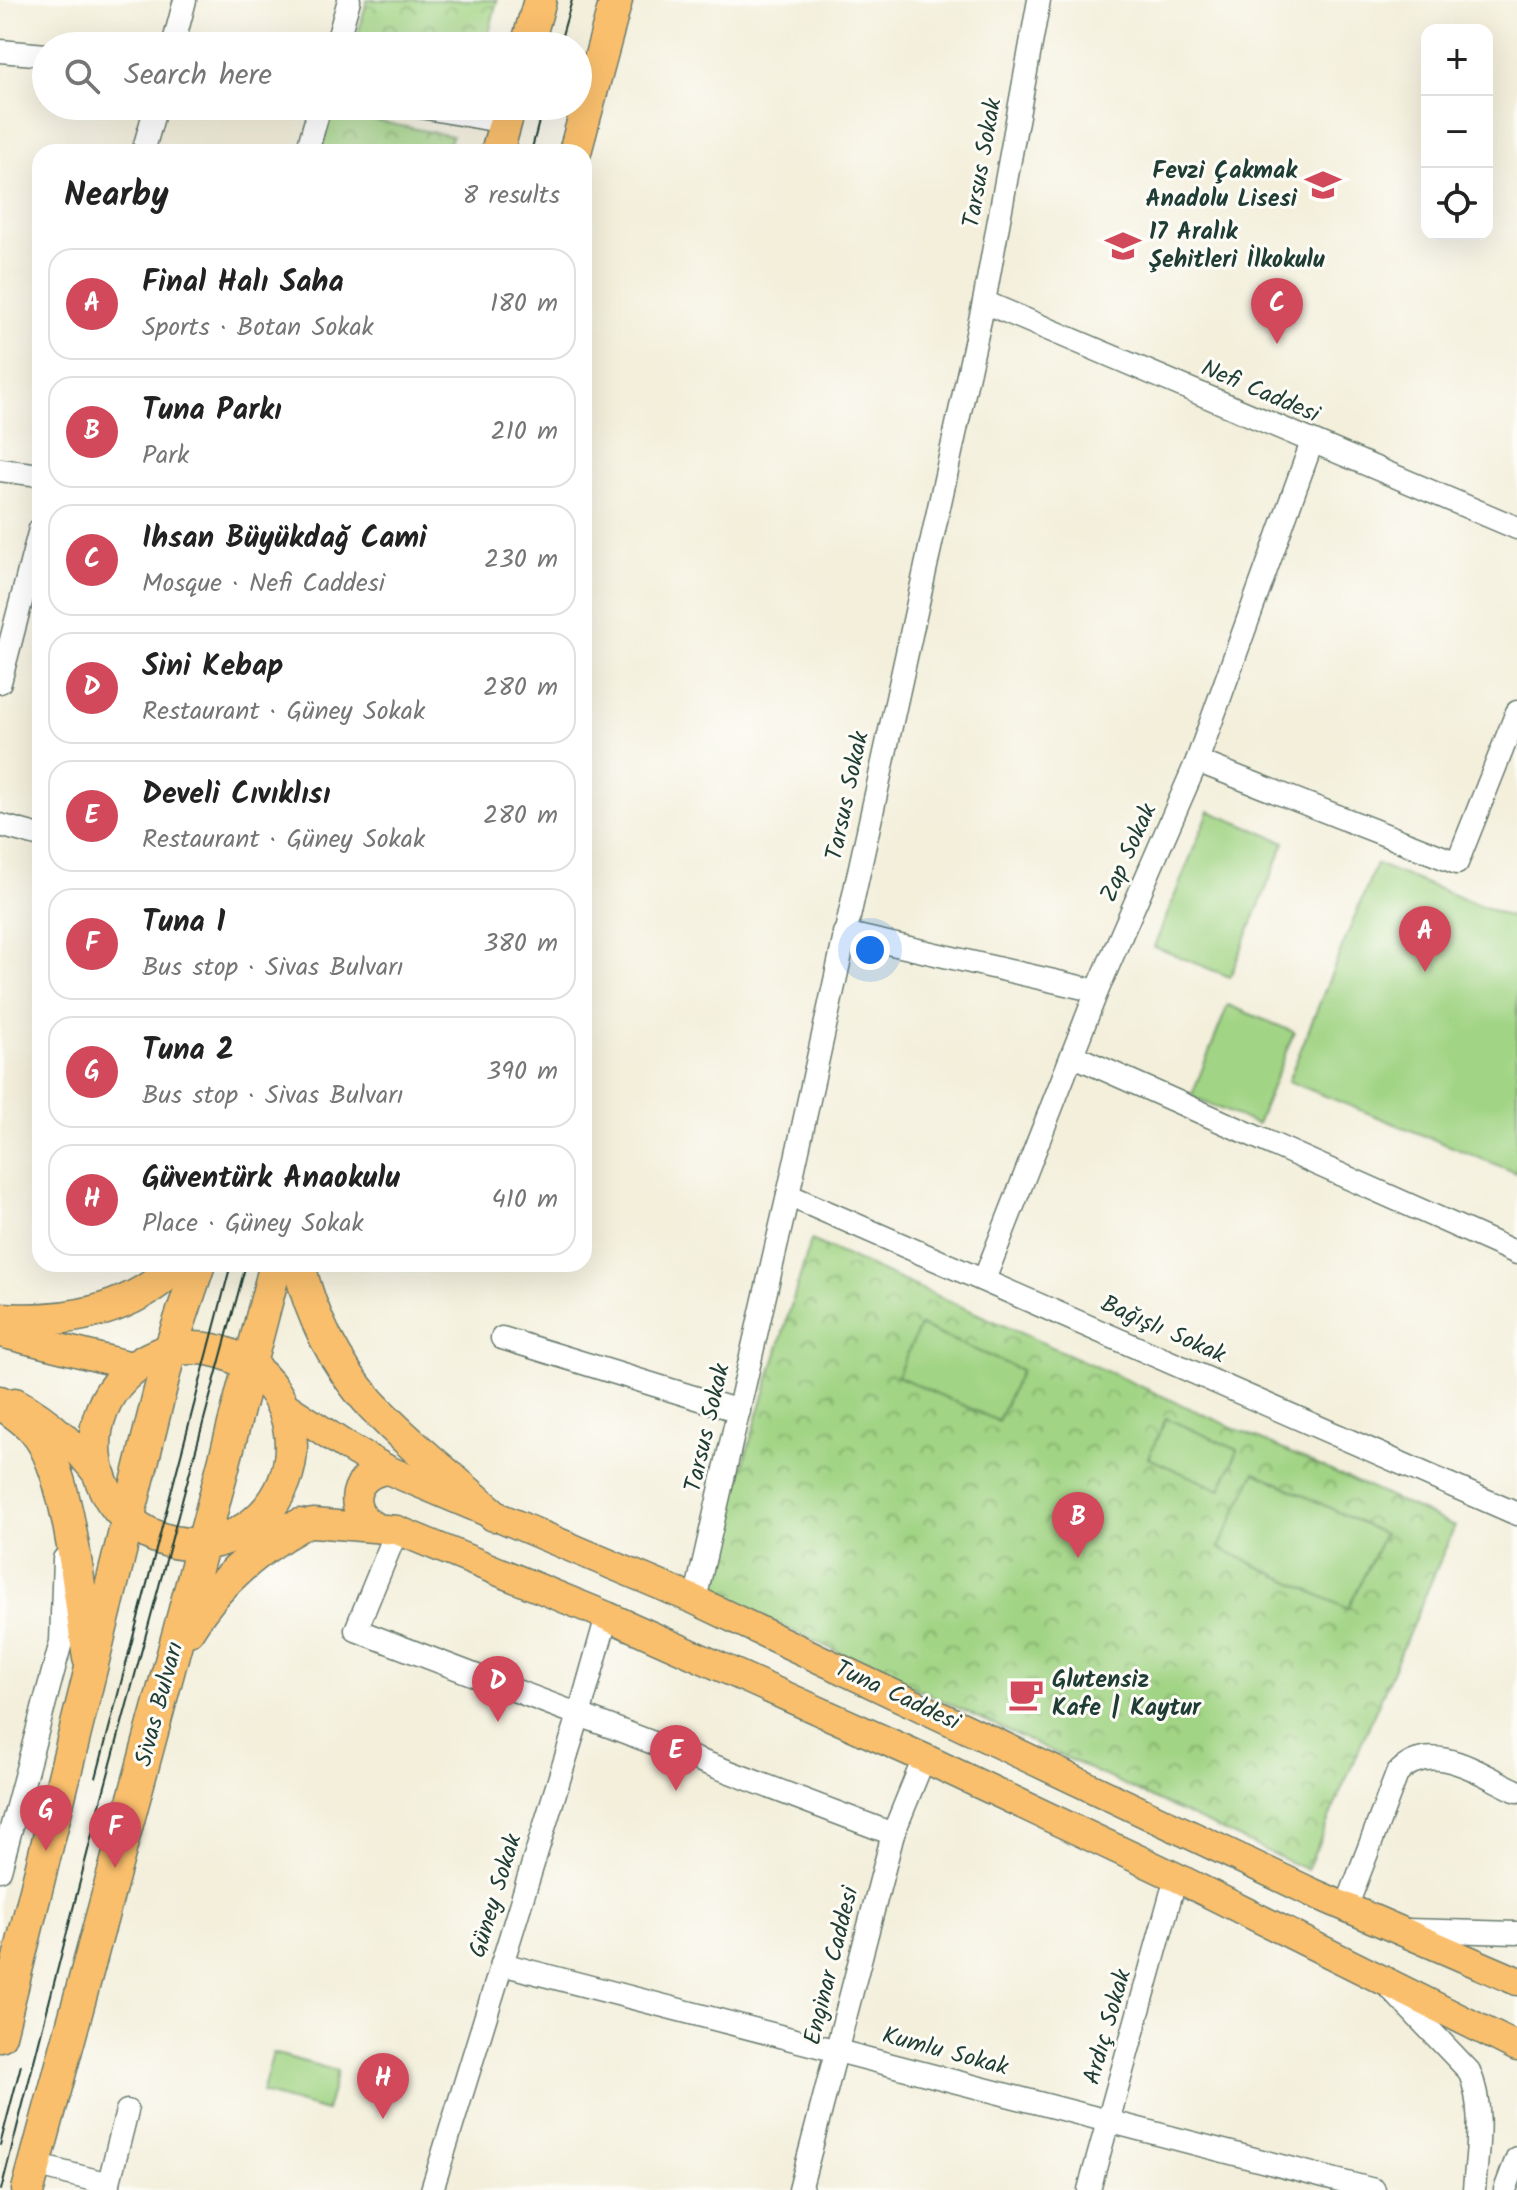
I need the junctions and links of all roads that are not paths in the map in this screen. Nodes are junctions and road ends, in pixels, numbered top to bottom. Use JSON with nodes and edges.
{"nodes":[{"id":1,"x":185,"y":0,"type":"edge"},
{"id":2,"x":349,"y":0,"type":"edge"},
{"id":3,"x":540,"y":0,"type":"edge"},
{"id":4,"x":616,"y":0,"type":"edge"},
{"id":5,"x":1039,"y":0,"type":"edge"},
{"id":6,"x":177,"y":32,"type":"edge"},
{"id":7,"x":340,"y":32,"type":"edge"},
{"id":8,"x":531,"y":32,"type":"edge"},
{"id":9,"x":0,"y":51,"type":"edge"},
{"id":10,"x":32,"y":54,"type":"edge"},
{"id":11,"x":592,"y":89,"type":"edge"},
{"id":12,"x":152,"y":120,"type":"edge"},
{"id":13,"x":316,"y":120,"type":"edge"},
{"id":14,"x":474,"y":120,"type":"edge"},
{"id":15,"x":584,"y":120,"type":"edge"},
{"id":16,"x":504,"y":127,"type":"edge"},
{"id":17,"x":145,"y":144,"type":"edge"},
{"id":18,"x":309,"y":144,"type":"edge"},
{"id":19,"x":577,"y":144,"type":"edge"},
{"id":20,"x":984,"y":302,"type":"junction"},
{"id":21,"x":1312,"y":442,"type":"junction"},
{"id":22,"x":0,"y":470,"type":"edge"},
{"id":23,"x":32,"y":474,"type":"edge"},
{"id":24,"x":1517,"y":528,"type":"edge"},
{"id":25,"x":32,"y":560,"type":"edge"},
{"id":26,"x":0,"y":682,"type":"edge"},
{"id":27,"x":1517,"y":712,"type":"edge"},
{"id":28,"x":1197,"y":761,"type":"junction"},
{"id":29,"x":0,"y":825,"type":"edge"},
{"id":30,"x":32,"y":834,"type":"edge"},
{"id":31,"x":844,"y":933,"type":"junction"},
{"id":32,"x":1097,"y":991,"type":"junction"},
{"id":33,"x":1072,"y":1055,"type":"junction"},
{"id":34,"x":788,"y":1195,"type":"junction"},
{"id":35,"x":1517,"y":1253,"type":"edge"},
{"id":36,"x":169,"y":1272,"type":"edge"},
{"id":37,"x":196,"y":1272,"type":"edge"},
{"id":38,"x":274,"y":1272,"type":"edge"},
{"id":39,"x":301,"y":1272,"type":"edge"},
{"id":40,"x":984,"y":1280,"type":"junction"},
{"id":41,"x":0,"y":1319,"type":"edge"},
{"id":42,"x":0,"y":1333,"type":"edge"},
{"id":43,"x":502,"y":1338,"type":"dead end"},
{"id":44,"x":170,"y":1350,"type":"junction"},
{"id":45,"x":250,"y":1365,"type":"junction"},
{"id":46,"x":136,"y":1367,"type":"junction"},
{"id":47,"x":0,"y":1394,"type":"edge"},
{"id":48,"x":0,"y":1402,"type":"edge"},
{"id":49,"x":282,"y":1404,"type":"junction"},
{"id":50,"x":739,"y":1411,"type":"junction"},
{"id":51,"x":388,"y":1470,"type":"junction"},
{"id":52,"x":101,"y":1479,"type":"junction"},
{"id":53,"x":1516,"y":1511,"type":"edge"},
{"id":54,"x":66,"y":1513,"type":"junction"},
{"id":55,"x":494,"y":1515,"type":"junction"},
{"id":56,"x":129,"y":1520,"type":"junction"},
{"id":57,"x":300,"y":1525,"type":"junction"},
{"id":58,"x":386,"y":1529,"type":"junction"},
{"id":59,"x":236,"y":1534,"type":"junction"},
{"id":60,"x":203,"y":1543,"type":"junction"},
{"id":61,"x":695,"y":1600,"type":"junction"},
{"id":62,"x":607,"y":1616,"type":"junction"},
{"id":63,"x":171,"y":1661,"type":"junction"},
{"id":64,"x":91,"y":1671,"type":"junction"},
{"id":65,"x":579,"y":1715,"type":"junction"},
{"id":66,"x":924,"y":1758,"type":"junction"},
{"id":67,"x":1517,"y":1791,"type":"edge"},
{"id":68,"x":893,"y":1834,"type":"junction"},
{"id":69,"x":0,"y":1870,"type":"edge"},
{"id":70,"x":1176,"y":1877,"type":"junction"},
{"id":71,"x":1346,"y":1908,"type":"junction"},
{"id":72,"x":1397,"y":1929,"type":"junction"},
{"id":73,"x":1517,"y":1933,"type":"edge"},
{"id":74,"x":502,"y":1964,"type":"junction"},
{"id":75,"x":1381,"y":1978,"type":"junction"},
{"id":76,"x":1517,"y":1981,"type":"edge"},
{"id":77,"x":0,"y":2035,"type":"edge"},
{"id":78,"x":1517,"y":2047,"type":"edge"},
{"id":79,"x":838,"y":2051,"type":"junction"},
{"id":80,"x":127,"y":2111,"type":"dead end"},
{"id":81,"x":1109,"y":2121,"type":"junction"},
{"id":82,"x":1517,"y":2158,"type":"edge"},
{"id":83,"x":31,"y":2178,"type":"edge"},
{"id":84,"x":108,"y":2187,"type":"edge"},
{"id":85,"x":1348,"y":2187,"type":"edge"},
{"id":86,"x":432,"y":2190,"type":"edge"},
{"id":87,"x":800,"y":2190,"type":"edge"},
{"id":88,"x":1089,"y":2190,"type":"edge"},
{"id":89,"x":1374,"y":2190,"type":"edge"},
{"id":90,"x":1474,"y":2190,"type":"edge"},
{"id":91,"x":1505,"y":2190,"type":"edge"}],
"edges":[{"from":1,"to":6,"type":"street"},
{"from":2,"to":7,"type":"street"},
{"from":3,"to":8,"type":"highway"},
{"from":4,"to":11,"type":"highway"},
{"from":5,"to":20,"type":"street","name":"Tarsus Sokak"},
{"from":9,"to":10,"type":"street"},
{"from":12,"to":17,"type":"street"},
{"from":13,"to":18,"type":"street"},
{"from":14,"to":16,"type":"street"},
{"from":15,"to":19,"type":"highway"},
{"from":20,"to":21,"type":"street","name":"Nefi Caddesi"},
{"from":20,"to":31,"type":"street","name":"Tarsus Sokak"},
{"from":21,"to":24,"type":"street","name":"Nefi Caddesi"},
{"from":21,"to":28,"type":"street","name":"Zap Sokak"},
{"from":22,"to":23,"type":"street"},
{"from":25,"to":26,"type":"street"},
{"from":27,"to":28,"type":"street"},
{"from":28,"to":32,"type":"street","name":"Zap Sokak"},
{"from":29,"to":30,"type":"street"},
{"from":31,"to":32,"type":"street"},
{"from":31,"to":34,"type":"street","name":"Tarsus Sokak"},
{"from":32,"to":33,"type":"street","name":"Zap Sokak"},
{"from":33,"to":35,"type":"street"},
{"from":33,"to":40,"type":"street","name":"Zap Sokak"},
{"from":34,"to":40,"type":"street","name":"Bağışlı Sokak"},
{"from":34,"to":50,"type":"street","name":"Tarsus Sokak"},
{"from":36,"to":41,"type":"highway"},
{"from":37,"to":44,"type":"highway"},
{"from":38,"to":45,"type":"highway","name":"Sivas Bulvarı"},
{"from":39,"to":55,"type":"highway"},
{"from":40,"to":53,"type":"street","name":"Bağışlı Sokak"},
{"from":42,"to":46,"type":"main road"},
{"from":43,"to":50,"type":"street"},
{"from":44,"to":45,"type":"highway"},
{"from":44,"to":46,"type":"highway"},
{"from":44,"to":56,"type":"highway"},
{"from":45,"to":49,"type":"highway"},
{"from":45,"to":60,"type":"highway","name":"Sivas Bulvarı"},
{"from":46,"to":52,"type":"highway"},
{"from":47,"to":52,"type":"main road"},
{"from":48,"to":54,"type":"highway"},
{"from":49,"to":51,"type":"main road","name":"Tuna Caddesi"},
{"from":49,"to":59,"type":"highway"},
{"from":50,"to":61,"type":"street","name":"Tarsus Sokak"},
{"from":51,"to":55,"type":"main road","name":"Tuna Caddesi"},
{"from":51,"to":58,"type":"main road"},
{"from":52,"to":56,"type":"highway"},
{"from":54,"to":64,"type":"highway"},
{"from":54,"to":69,"type":"street"},
{"from":55,"to":61,"type":"main road","name":"Tuna Caddesi"},
{"from":56,"to":60,"type":"highway"},
{"from":56,"to":64,"type":"highway"},
{"from":57,"to":58,"type":"main road","name":"Tuna Caddesi"},
{"from":57,"to":59,"type":"main road","name":"Tuna Caddesi"},
{"from":57,"to":63,"type":"highway"},
{"from":58,"to":62,"type":"main road","name":"Tuna Caddesi"},
{"from":58,"to":65,"type":"street"},
{"from":59,"to":60,"type":"highway"},
{"from":60,"to":63,"type":"highway","name":"Sivas Bulvarı"},
{"from":61,"to":71,"type":"main road","name":"Tuna Caddesi"},
{"from":62,"to":65,"type":"street","name":"Güney Sokak"},
{"from":62,"to":66,"type":"main road","name":"Tuna Caddesi"},
{"from":63,"to":83,"type":"highway","name":"Sivas Bulvarı"},
{"from":64,"to":77,"type":"highway"},
{"from":65,"to":68,"type":"street"},
{"from":65,"to":74,"type":"street","name":"Güney Sokak"},
{"from":66,"to":68,"type":"street","name":"Enginar Caddesi"},
{"from":66,"to":70,"type":"main road","name":"Tuna Caddesi"},
{"from":67,"to":71,"type":"street"},
{"from":68,"to":79,"type":"street","name":"Enginar Caddesi"},
{"from":70,"to":75,"type":"main road","name":"Tuna Caddesi"},
{"from":70,"to":81,"type":"street","name":"Ardıç Sokak"},
{"from":71,"to":72,"type":"main road","name":"Tuna Caddesi"},
{"from":72,"to":73,"type":"street"},
{"from":72,"to":76,"type":"main road","name":"Tuna Caddesi"},
{"from":74,"to":79,"type":"street","name":"Kumlu Sokak"},
{"from":74,"to":86,"type":"street","name":"Güney Sokak"},
{"from":75,"to":78,"type":"main road","name":"Tuna Caddesi"},
{"from":75,"to":90,"type":"street"},
{"from":79,"to":81,"type":"street","name":"Kumlu Sokak"},
{"from":79,"to":87,"type":"street","name":"Enginar Caddesi"},
{"from":80,"to":84,"type":"street"},
{"from":81,"to":85,"type":"street","name":"Kumlu Sokak"},
{"from":81,"to":88,"type":"street","name":"Ardıç Sokak"},
{"from":82,"to":91,"type":"street"},
{"from":83,"to":84,"type":"street"},
{"from":85,"to":89,"type":"street","name":"Kumlu Sokak"}]}
